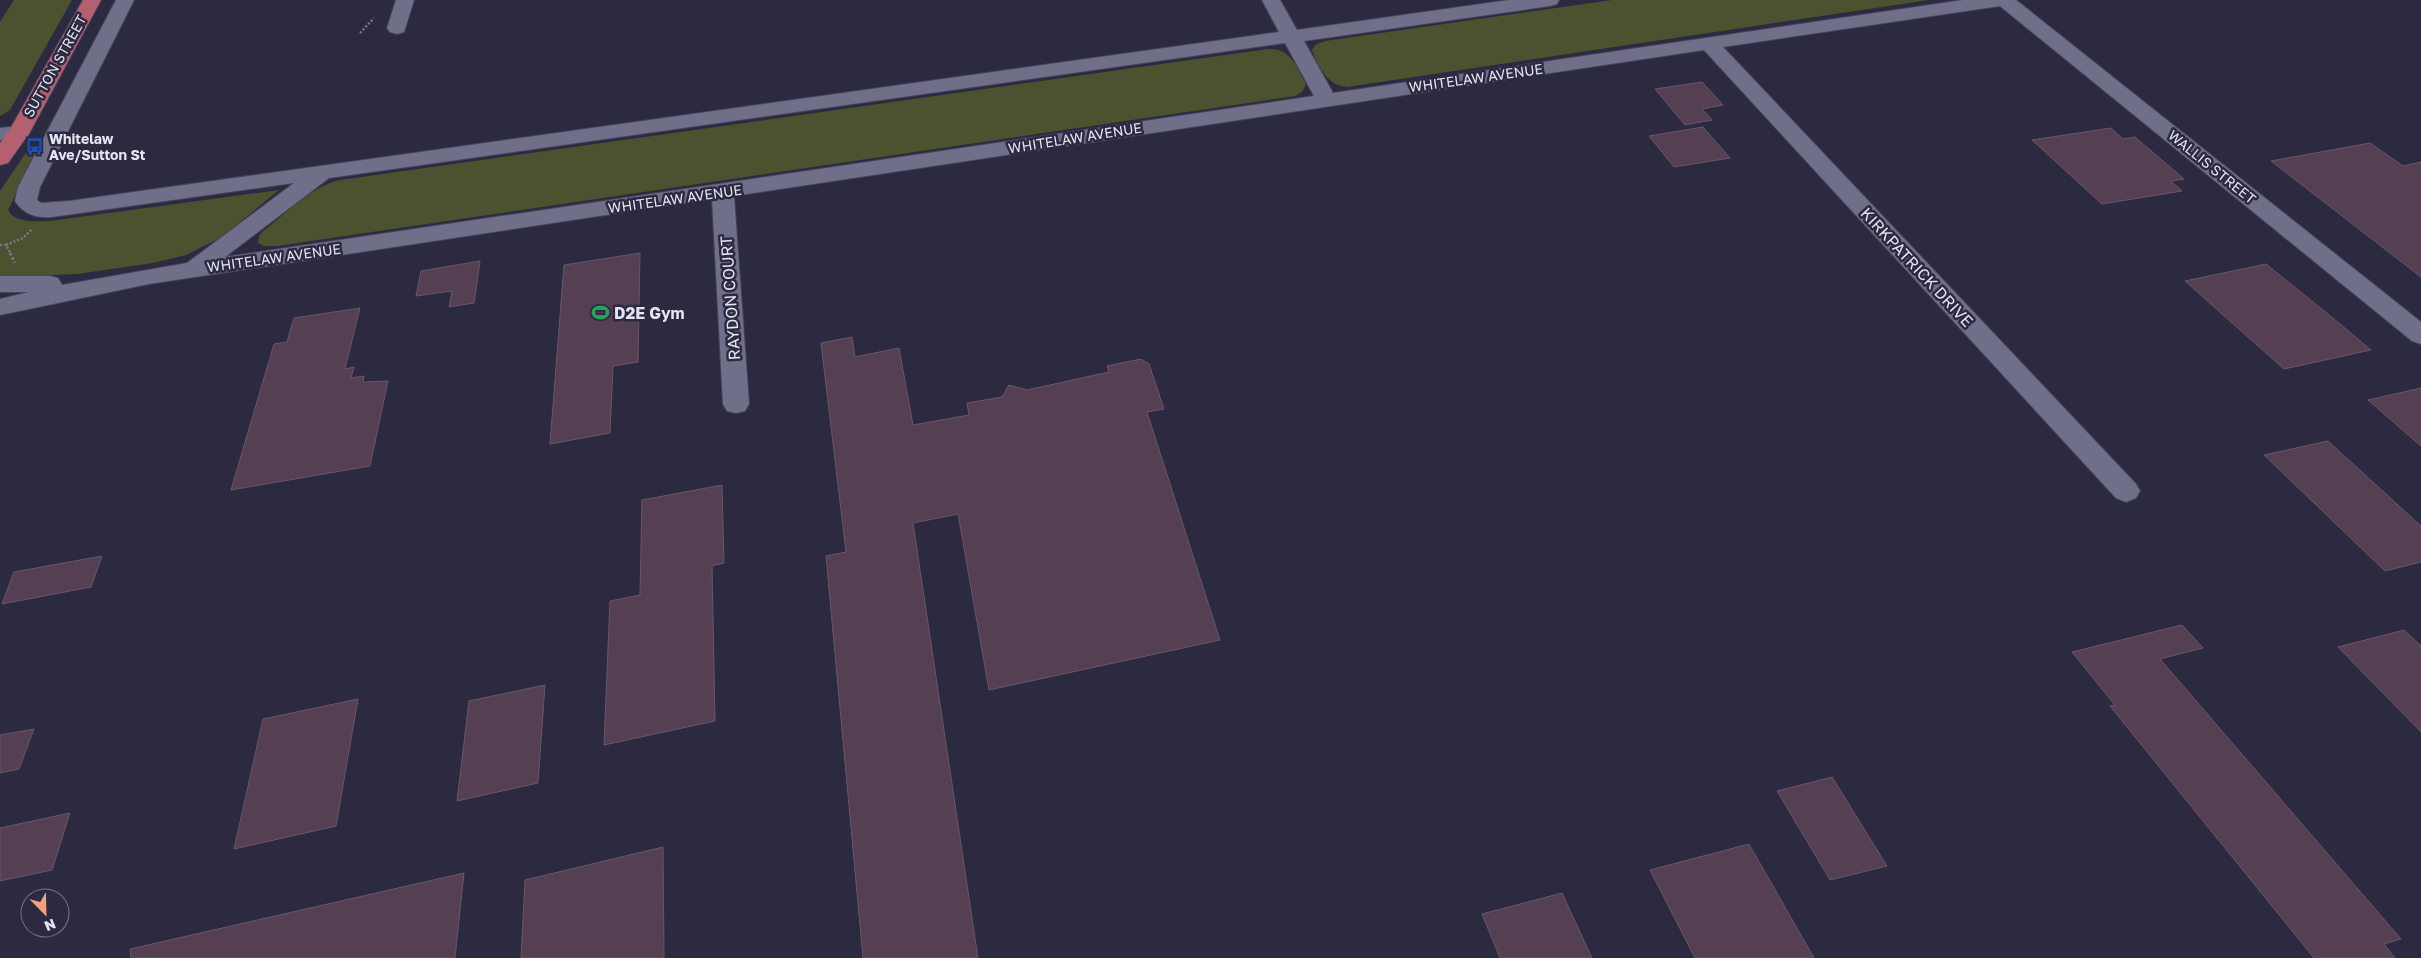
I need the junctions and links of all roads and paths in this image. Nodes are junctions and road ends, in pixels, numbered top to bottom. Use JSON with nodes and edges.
{"nodes":[{"id":1,"x":92,"y":0,"type":"edge"},
{"id":2,"x":125,"y":0,"type":"edge"},
{"id":3,"x":404,"y":0,"type":"edge"},
{"id":4,"x":1271,"y":0,"type":"edge"},
{"id":5,"x":1550,"y":0,"type":"edge"},
{"id":6,"x":2003,"y":0,"type":"edge"},
{"id":7,"x":398,"y":28,"type":"dead end"},
{"id":8,"x":1291,"y":36,"type":"junction"},
{"id":9,"x":1708,"y":43,"type":"junction"},
{"id":10,"x":1327,"y":100,"type":"junction"},
{"id":11,"x":9,"y":133,"type":"edge"},
{"id":12,"x":0,"y":158,"type":"edge"},
{"id":13,"x":323,"y":172,"type":"junction"},
{"id":14,"x":723,"y":192,"type":"junction"},
{"id":15,"x":191,"y":270,"type":"junction"},
{"id":16,"x":149,"y":276,"type":"junction"},
{"id":17,"x":0,"y":284,"type":"edge"},
{"id":18,"x":0,"y":308,"type":"edge"},
{"id":19,"x":2421,"y":335,"type":"edge"},
{"id":20,"x":736,"y":404,"type":"dead end"},
{"id":21,"x":2126,"y":491,"type":"dead end"}],
"edges":[{"from":1,"to":11,"type":"main road","name":"SUTTON STREET"},
{"from":2,"to":13,"type":"street","name":"SUTTON STREET"},
{"from":3,"to":7,"type":"street"},
{"from":4,"to":8,"type":"street"},
{"from":5,"to":8,"type":"street"},
{"from":6,"to":9,"type":"street","name":"WHITELAW AVENUE"},
{"from":6,"to":19,"type":"street","name":"WALLIS STREET"},
{"from":8,"to":10,"type":"street"},
{"from":8,"to":13,"type":"street"},
{"from":9,"to":10,"type":"street","name":"WHITELAW AVENUE"},
{"from":9,"to":21,"type":"street","name":"KIRKPATRICK DRIVE"},
{"from":10,"to":14,"type":"street","name":"WHITELAW AVENUE"},
{"from":11,"to":12,"type":"main road","name":"SUTTON STREET"},
{"from":13,"to":15,"type":"street"},
{"from":14,"to":15,"type":"street","name":"WHITELAW AVENUE"},
{"from":14,"to":20,"type":"street","name":"RAYDON COURT"},
{"from":15,"to":16,"type":"street","name":"WHITELAW AVENUE"},
{"from":16,"to":17,"type":"street","name":"WHITELAW AVENUE"},
{"from":16,"to":18,"type":"street","name":"WHITELAW AVENUE"}]}
